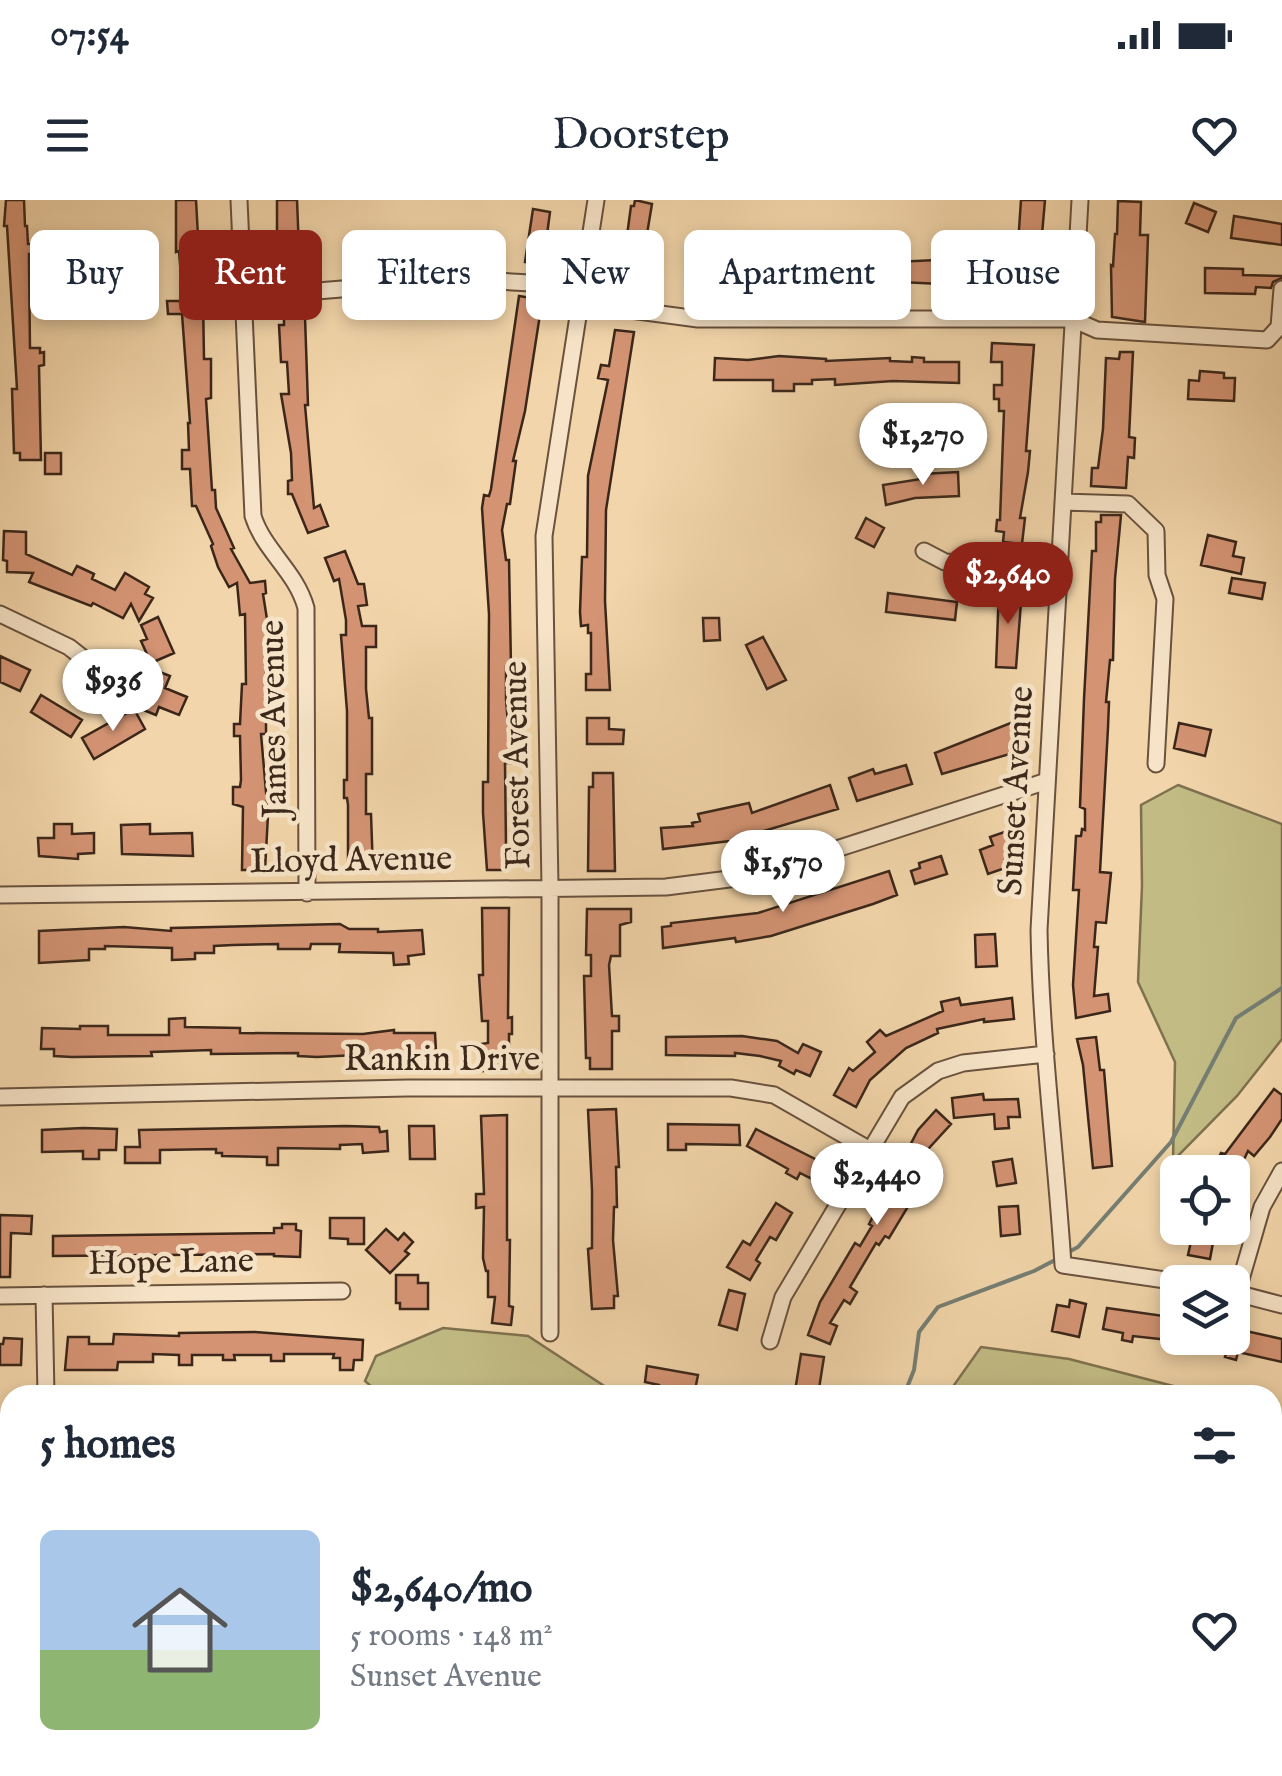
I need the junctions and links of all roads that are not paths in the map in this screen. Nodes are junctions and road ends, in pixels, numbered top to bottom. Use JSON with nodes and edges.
{"nodes":[{"id":1,"x":238,"y":200,"type":"edge"},
{"id":2,"x":596,"y":200,"type":"edge"},
{"id":3,"x":1080,"y":200,"type":"edge"},
{"id":4,"x":240,"y":230,"type":"edge"},
{"id":5,"x":591,"y":230,"type":"edge"},
{"id":6,"x":1078,"y":230,"type":"edge"},
{"id":7,"x":526,"y":284,"type":"edge"},
{"id":8,"x":1282,"y":289,"type":"edge"},
{"id":9,"x":322,"y":291,"type":"edge"},
{"id":10,"x":664,"y":314,"type":"edge"},
{"id":11,"x":245,"y":320,"type":"edge"},
{"id":12,"x":577,"y":320,"type":"edge"},
{"id":13,"x":931,"y":320,"type":"edge"},
{"id":14,"x":1072,"y":320,"type":"edge"},
{"id":15,"x":1074,"y":320,"type":"edge"},
{"id":16,"x":1063,"y":502,"type":"junction"},
{"id":17,"x":924,"y":550,"type":"dead end"},
{"id":18,"x":1059,"y":567,"type":"junction"},
{"id":19,"x":0,"y":614,"type":"edge"},
{"id":20,"x":88,"y":662,"type":"dead end"},
{"id":21,"x":1156,"y":764,"type":"dead end"},
{"id":22,"x":1047,"y":781,"type":"junction"},
{"id":23,"x":550,"y":888,"type":"junction"},
{"id":24,"x":307,"y":893,"type":"junction"},
{"id":25,"x":0,"y":895,"type":"edge"},
{"id":26,"x":1046,"y":1054,"type":"junction"},
{"id":27,"x":551,"y":1090,"type":"junction"},
{"id":28,"x":0,"y":1098,"type":"edge"},
{"id":29,"x":870,"y":1150,"type":"junction"},
{"id":30,"x":1282,"y":1171,"type":"edge"},
{"id":31,"x":1244,"y":1265,"type":"edge"},
{"id":32,"x":1160,"y":1279,"type":"edge"},
{"id":33,"x":342,"y":1291,"type":"dead end"},
{"id":34,"x":44,"y":1295,"type":"junction"},
{"id":35,"x":0,"y":1296,"type":"edge"},
{"id":36,"x":1250,"y":1297,"type":"edge"},
{"id":37,"x":1282,"y":1305,"type":"edge"},
{"id":38,"x":550,"y":1333,"type":"dead end"},
{"id":39,"x":770,"y":1341,"type":"dead end"},
{"id":40,"x":46,"y":1385,"type":"edge"}],
"edges":[{"from":1,"to":4,"type":"street","name":"James Avenue"},
{"from":2,"to":5,"type":"street","name":"Forest Avenue"},
{"from":3,"to":6,"type":"street","name":"Sunset Avenue"},
{"from":7,"to":9,"type":"street"},
{"from":8,"to":15,"type":"street"},
{"from":10,"to":13,"type":"street"},
{"from":11,"to":24,"type":"street","name":"James Avenue"},
{"from":12,"to":23,"type":"street","name":"Forest Avenue"},
{"from":14,"to":16,"type":"street","name":"Sunset Avenue"},
{"from":16,"to":18,"type":"street","name":"Sunset Avenue"},
{"from":16,"to":21,"type":"street"},
{"from":17,"to":18,"type":"street"},
{"from":18,"to":22,"type":"street","name":"Sunset Avenue"},
{"from":19,"to":20,"type":"street"},
{"from":22,"to":23,"type":"street","name":"Lloyd Avenue"},
{"from":22,"to":26,"type":"street","name":"Sunset Avenue"},
{"from":23,"to":24,"type":"street","name":"Lloyd Avenue"},
{"from":23,"to":27,"type":"street","name":"Forest Avenue"},
{"from":24,"to":25,"type":"street","name":"Lloyd Avenue"},
{"from":26,"to":29,"type":"street"},
{"from":26,"to":32,"type":"street","name":"Sunset Avenue"},
{"from":27,"to":28,"type":"street","name":"Rankin Drive"},
{"from":27,"to":29,"type":"street","name":"Rankin Drive"},
{"from":27,"to":38,"type":"street","name":"Forest Avenue"},
{"from":29,"to":39,"type":"street"},
{"from":30,"to":31,"type":"street"},
{"from":33,"to":34,"type":"street","name":"Hope Lane"},
{"from":34,"to":35,"type":"street","name":"Hope Lane"},
{"from":34,"to":40,"type":"street"},
{"from":36,"to":37,"type":"street"}]}
